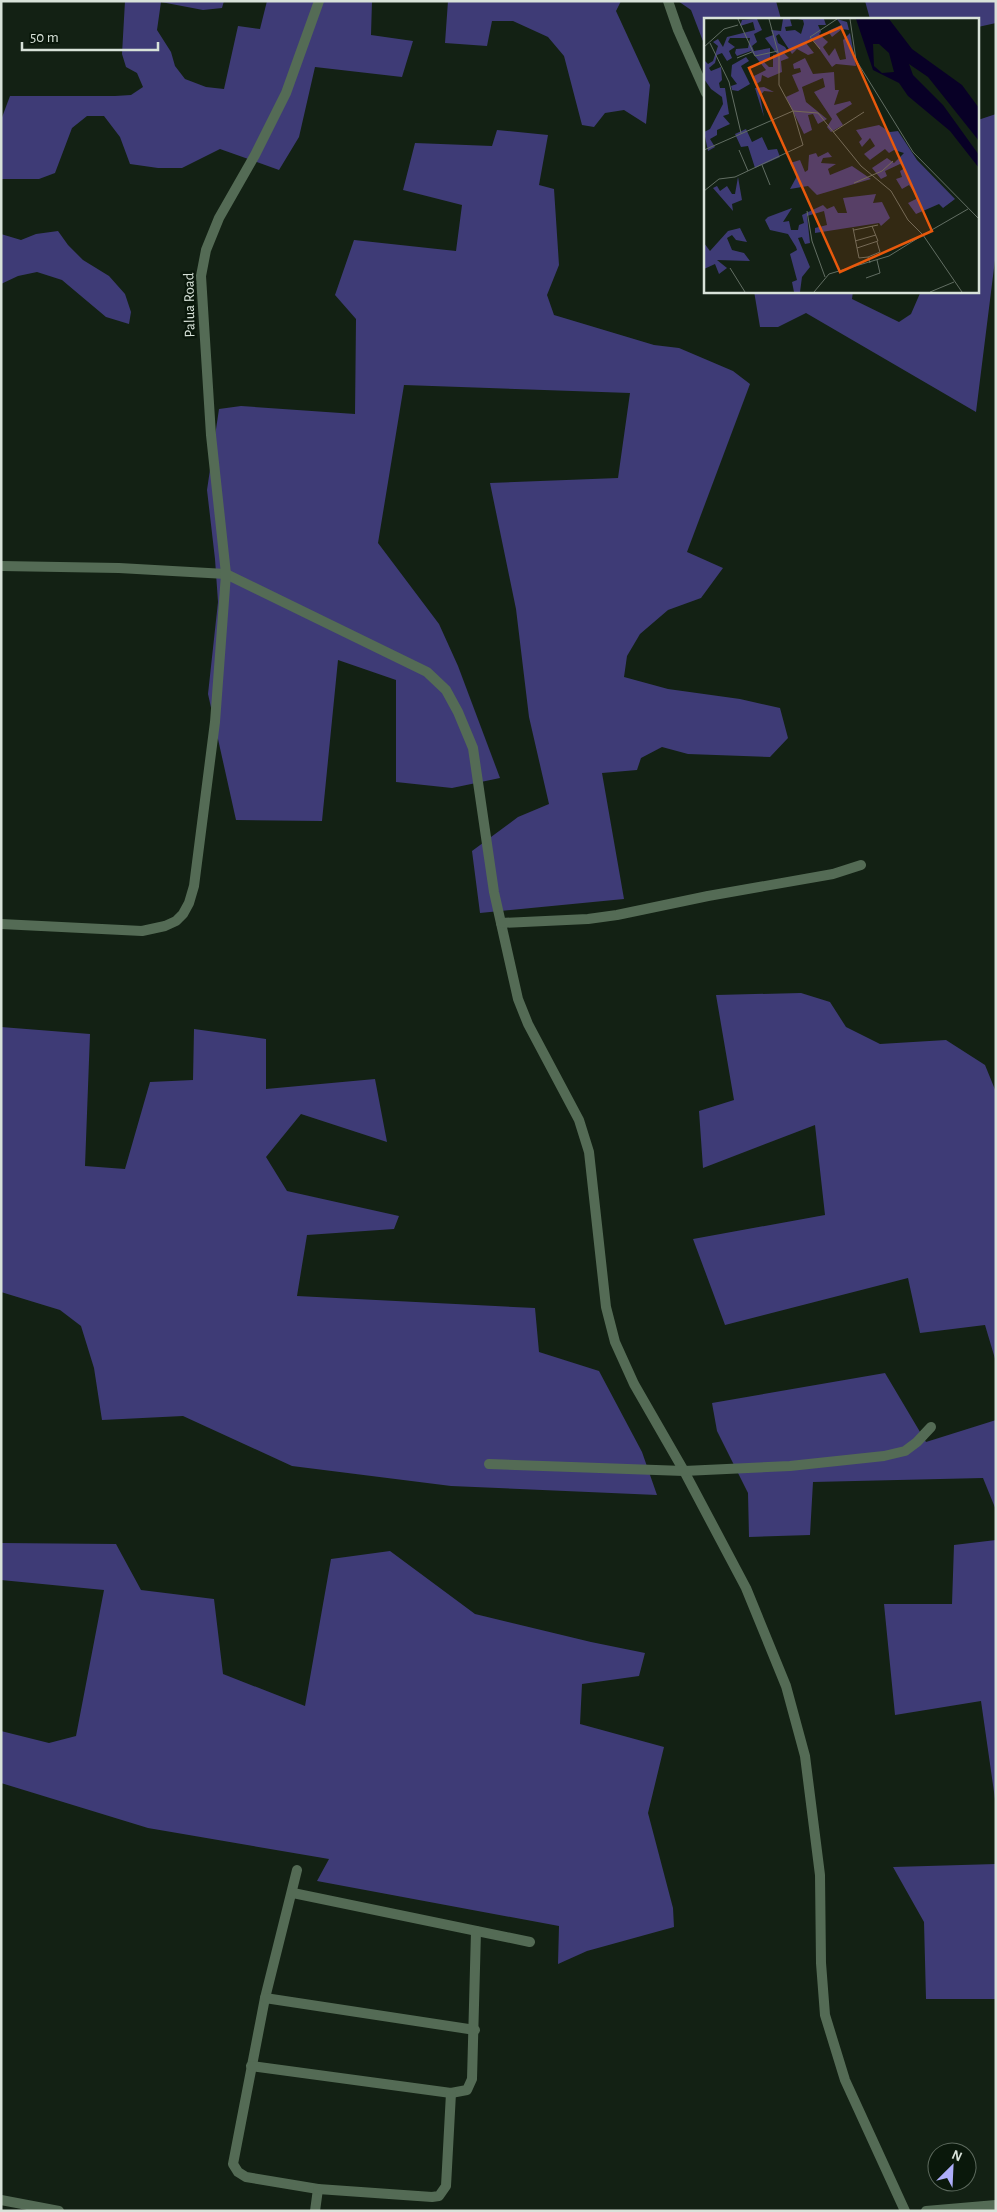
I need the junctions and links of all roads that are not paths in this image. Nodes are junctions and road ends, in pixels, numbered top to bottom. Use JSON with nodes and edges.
{"nodes":[{"id":1,"x":320,"y":1,"type":"edge"},
{"id":2,"x":668,"y":1,"type":"edge"},
{"id":3,"x":704,"y":88,"type":"edge"},
{"id":4,"x":1,"y":566,"type":"edge"},
{"id":5,"x":226,"y":574,"type":"junction"},
{"id":6,"x":861,"y":865,"type":"dead end"},
{"id":7,"x":501,"y":923,"type":"junction"},
{"id":8,"x":1,"y":924,"type":"edge"},
{"id":9,"x":931,"y":1426,"type":"dead end"},
{"id":10,"x":489,"y":1464,"type":"dead end"},
{"id":11,"x":684,"y":1471,"type":"junction"},
{"id":12,"x":297,"y":1870,"type":"dead end"},
{"id":13,"x":293,"y":1893,"type":"junction"},
{"id":14,"x":476,"y":1932,"type":"junction"},
{"id":15,"x":530,"y":1942,"type":"dead end"},
{"id":16,"x":265,"y":1998,"type":"junction"},
{"id":17,"x":475,"y":2030,"type":"junction"},
{"id":18,"x":251,"y":2066,"type":"junction"},
{"id":19,"x":451,"y":2093,"type":"junction"},
{"id":20,"x":318,"y":2189,"type":"junction"},
{"id":21,"x":1,"y":2200,"type":"edge"},
{"id":22,"x":996,"y":2205,"type":"edge"},
{"id":23,"x":59,"y":2211,"type":"edge"},
{"id":24,"x":315,"y":2211,"type":"edge"},
{"id":25,"x":905,"y":2211,"type":"edge"},
{"id":26,"x":926,"y":2211,"type":"edge"}],
"edges":[{"from":1,"to":5,"type":"street","name":"Palua Road"},
{"from":2,"to":3,"type":"street"},
{"from":4,"to":5,"type":"street"},
{"from":5,"to":7,"type":"street"},
{"from":5,"to":8,"type":"street","name":"Palua Road"},
{"from":6,"to":7,"type":"street"},
{"from":7,"to":11,"type":"street"},
{"from":9,"to":11,"type":"street"},
{"from":10,"to":11,"type":"street"},
{"from":11,"to":25,"type":"street"},
{"from":12,"to":13,"type":"street"},
{"from":13,"to":14,"type":"street"},
{"from":13,"to":16,"type":"street"},
{"from":14,"to":15,"type":"street"},
{"from":14,"to":17,"type":"street"},
{"from":16,"to":17,"type":"street"},
{"from":16,"to":18,"type":"street"},
{"from":17,"to":19,"type":"street"},
{"from":18,"to":19,"type":"street"},
{"from":18,"to":20,"type":"street"},
{"from":19,"to":20,"type":"street"},
{"from":20,"to":24,"type":"street"},
{"from":21,"to":23,"type":"street"},
{"from":22,"to":26,"type":"street"}]}
